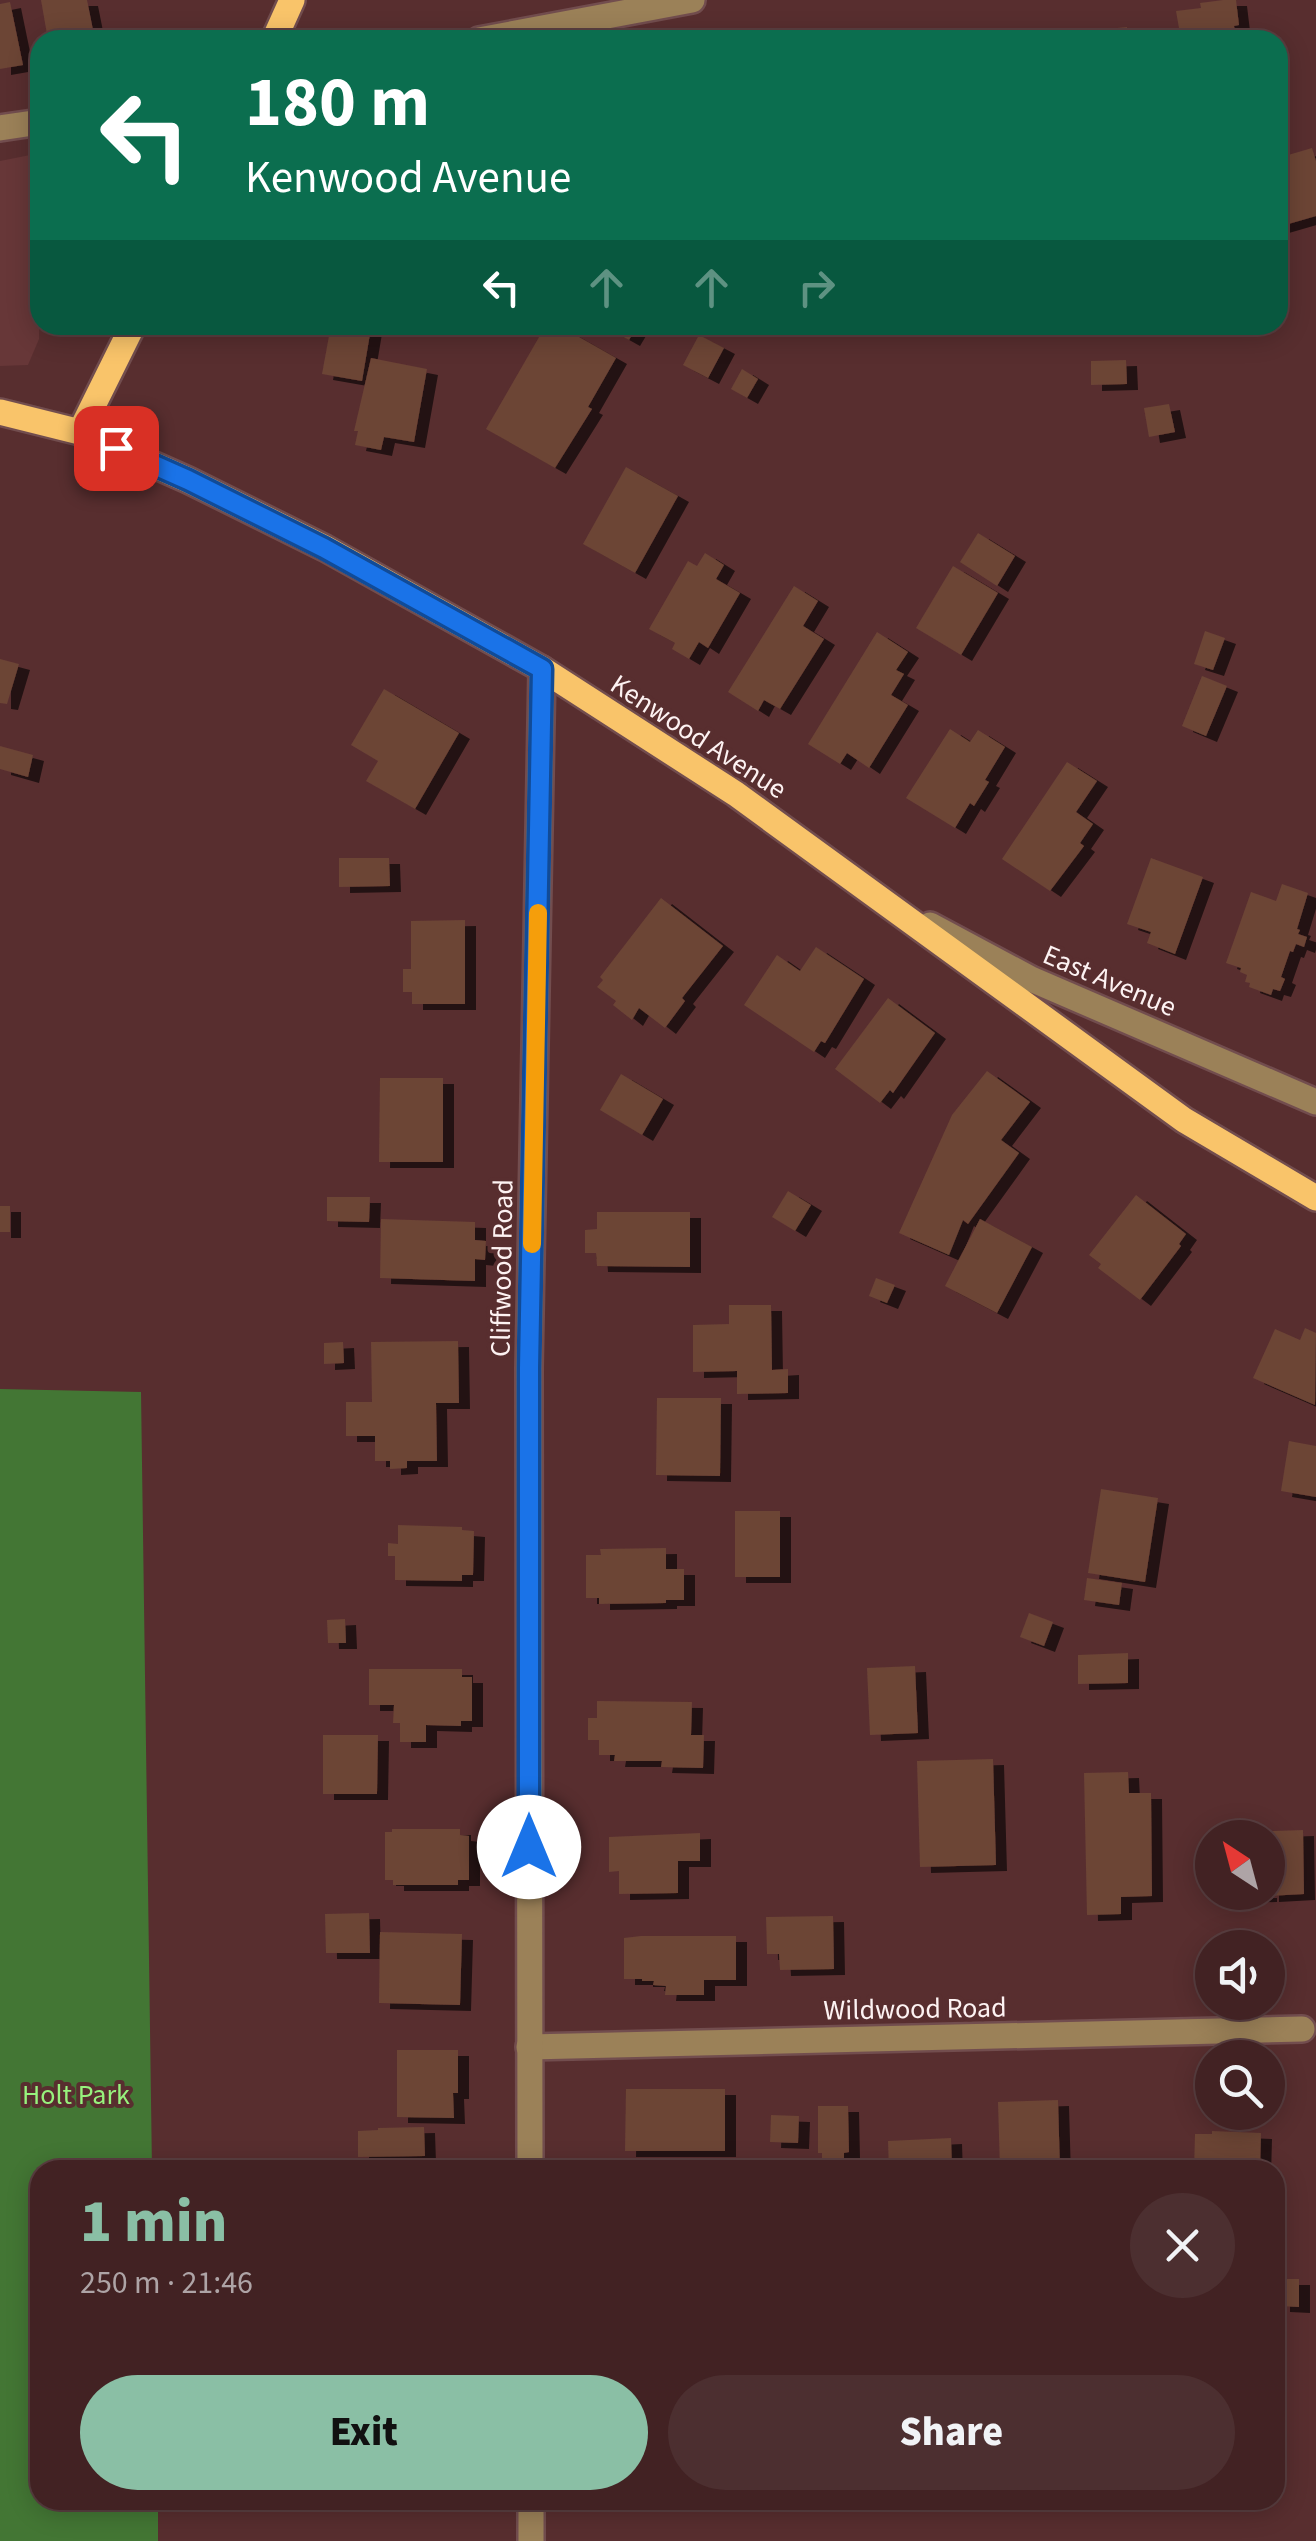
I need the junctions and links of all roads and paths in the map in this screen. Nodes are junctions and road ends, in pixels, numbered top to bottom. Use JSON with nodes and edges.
{"nodes":[{"id":1,"x":292,"y":0,"type":"edge"},
{"id":2,"x":692,"y":0,"type":"edge"},
{"id":3,"x":278,"y":30,"type":"edge"},
{"id":4,"x":532,"y":30,"type":"edge"},
{"id":5,"x":30,"y":124,"type":"edge"},
{"id":6,"x":0,"y":128,"type":"edge"},
{"id":7,"x":128,"y":335,"type":"edge"},
{"id":8,"x":0,"y":412,"type":"edge"},
{"id":9,"x":80,"y":432,"type":"junction"},
{"id":10,"x":542,"y":669,"type":"junction"},
{"id":11,"x":886,"y":902,"type":"junction"},
{"id":12,"x":1316,"y":1102,"type":"edge"},
{"id":13,"x":1316,"y":1198,"type":"edge"},
{"id":14,"x":1302,"y":2030,"type":"dead end"},
{"id":15,"x":529,"y":2047,"type":"junction"},
{"id":16,"x":530,"y":2160,"type":"edge"},
{"id":17,"x":530,"y":2510,"type":"edge"},
{"id":18,"x":531,"y":2541,"type":"edge"}],
"edges":[{"from":1,"to":3,"type":"main road"},
{"from":2,"to":4,"type":"street"},
{"from":5,"to":6,"type":"street"},
{"from":7,"to":9,"type":"main road"},
{"from":8,"to":9,"type":"main road","name":"Kenwood Avenue"},
{"from":9,"to":10,"type":"main road","name":"Kenwood Avenue"},
{"from":10,"to":11,"type":"main road","name":"Kenwood Avenue"},
{"from":10,"to":15,"type":"street","name":"Cliffwood Road"},
{"from":11,"to":12,"type":"street","name":"East Avenue"},
{"from":11,"to":13,"type":"main road","name":"Kenwood Avenue"},
{"from":14,"to":15,"type":"street","name":"Wildwood Road"},
{"from":15,"to":16,"type":"street","name":"Cliffwood Road"},
{"from":17,"to":18,"type":"street"}]}
